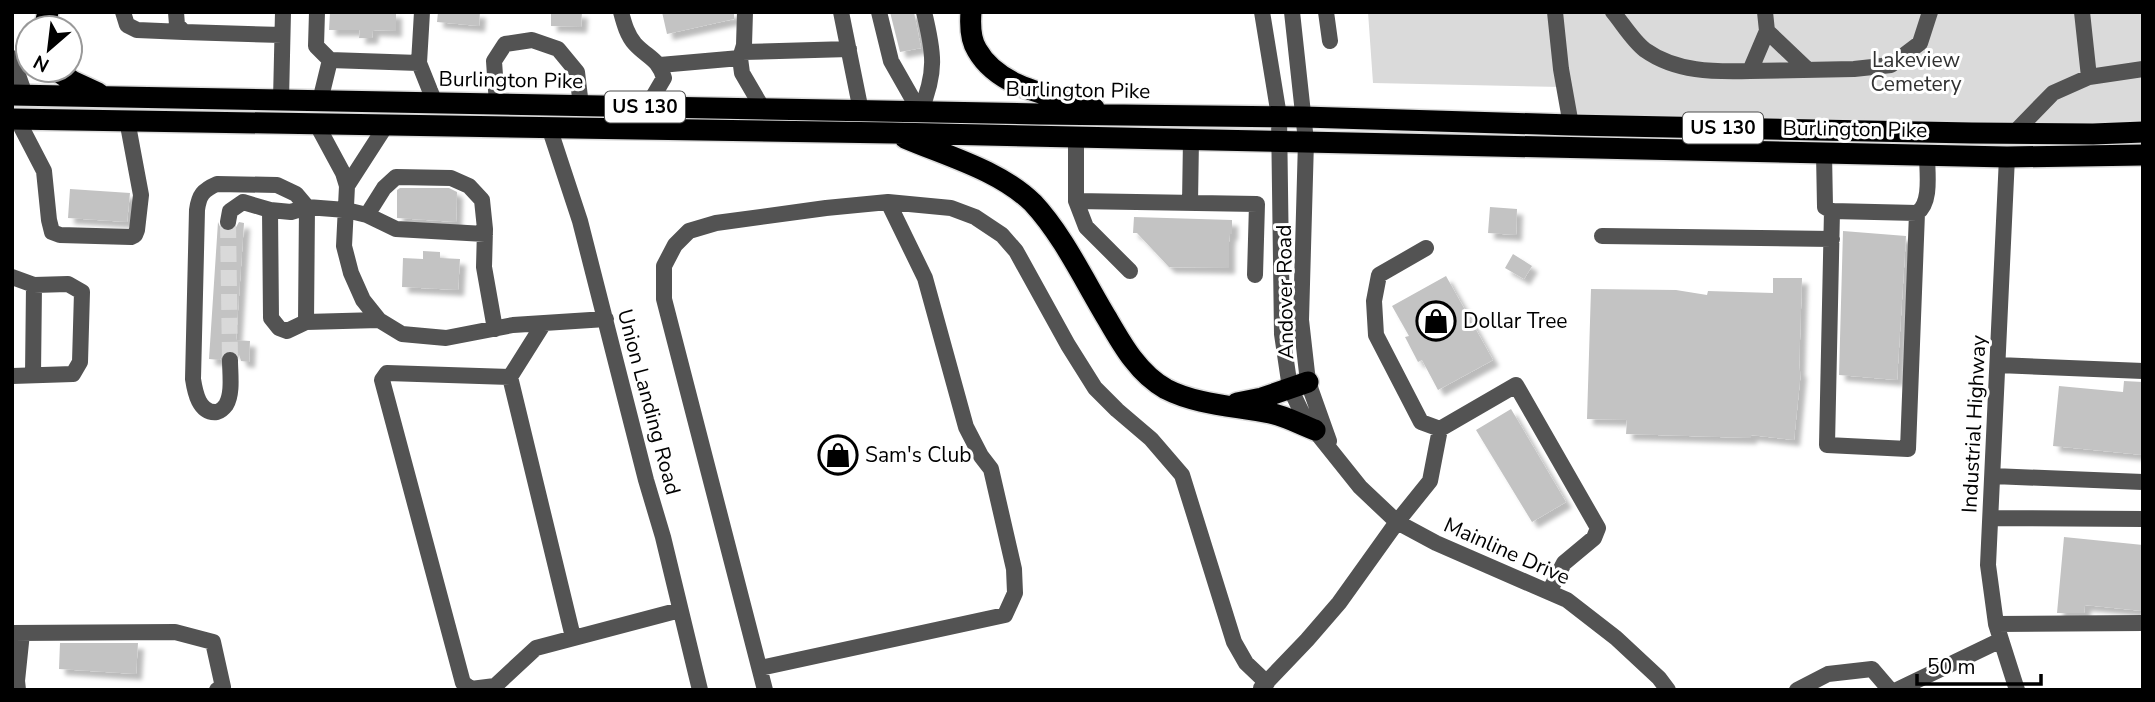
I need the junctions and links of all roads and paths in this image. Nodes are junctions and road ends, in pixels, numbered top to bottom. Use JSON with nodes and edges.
{"nodes":[{"id":1,"x":123,"y":12,"type":"edge"},
{"id":2,"x":176,"y":12,"type":"edge"},
{"id":3,"x":317,"y":12,"type":"edge"},
{"id":4,"x":422,"y":12,"type":"edge"},
{"id":5,"x":621,"y":12,"type":"edge"},
{"id":6,"x":745,"y":12,"type":"edge"},
{"id":7,"x":842,"y":12,"type":"edge"},
{"id":8,"x":879,"y":12,"type":"edge"},
{"id":9,"x":924,"y":12,"type":"edge"},
{"id":10,"x":971,"y":12,"type":"edge"},
{"id":11,"x":1262,"y":12,"type":"edge"},
{"id":12,"x":1292,"y":12,"type":"edge"},
{"id":13,"x":1326,"y":12,"type":"edge"},
{"id":14,"x":1555,"y":12,"type":"edge"},
{"id":15,"x":1613,"y":12,"type":"edge"},
{"id":16,"x":1765,"y":12,"type":"edge"},
{"id":17,"x":1930,"y":12,"type":"edge"},
{"id":18,"x":2082,"y":12,"type":"edge"},
{"id":19,"x":283,"y":24,"type":"edge"},
{"id":20,"x":1767,"y":31,"type":"junction"},
{"id":21,"x":184,"y":32,"type":"junction"},
{"id":22,"x":1330,"y":41,"type":"dead end"},
{"id":23,"x":849,"y":49,"type":"junction"},
{"id":24,"x":741,"y":55,"type":"junction"},
{"id":25,"x":12,"y":58,"type":"edge"},
{"id":26,"x":330,"y":60,"type":"junction"},
{"id":27,"x":419,"y":63,"type":"junction"},
{"id":28,"x":660,"y":65,"type":"junction"},
{"id":29,"x":2143,"y":69,"type":"edge"},
{"id":30,"x":1808,"y":70,"type":"junction"},
{"id":31,"x":1750,"y":71,"type":"junction"},
{"id":32,"x":2089,"y":77,"type":"junction"},
{"id":33,"x":79,"y":84,"type":"edge"},
{"id":34,"x":18,"y":95,"type":"edge"},
{"id":35,"x":107,"y":96,"type":"junction"},
{"id":36,"x":281,"y":100,"type":"junction"},
{"id":37,"x":320,"y":101,"type":"junction"},
{"id":38,"x":435,"y":103,"type":"junction"},
{"id":39,"x":497,"y":104,"type":"junction"},
{"id":40,"x":581,"y":106,"type":"junction"},
{"id":41,"x":647,"y":107,"type":"junction"},
{"id":42,"x":763,"y":109,"type":"junction"},
{"id":43,"x":861,"y":111,"type":"junction"},
{"id":44,"x":920,"y":112,"type":"junction"},
{"id":45,"x":1116,"y":115,"type":"junction"},
{"id":46,"x":1279,"y":116,"type":"junction"},
{"id":47,"x":1304,"y":117,"type":"junction"},
{"id":48,"x":15,"y":119,"type":"edge"},
{"id":49,"x":127,"y":120,"type":"junction"},
{"id":50,"x":316,"y":123,"type":"junction"},
{"id":51,"x":387,"y":124,"type":"junction"},
{"id":52,"x":1570,"y":125,"type":"junction"},
{"id":53,"x":550,"y":127,"type":"junction"},
{"id":54,"x":2143,"y":132,"type":"edge"},
{"id":55,"x":892,"y":133,"type":"junction"},
{"id":56,"x":2014,"y":133,"type":"junction"},
{"id":57,"x":1076,"y":137,"type":"junction"},
{"id":58,"x":1191,"y":139,"type":"junction"},
{"id":59,"x":1279,"y":141,"type":"junction"},
{"id":60,"x":1306,"y":141,"type":"junction"},
{"id":61,"x":1824,"y":153,"type":"junction"},
{"id":62,"x":1927,"y":155,"type":"junction"},
{"id":63,"x":2143,"y":155,"type":"edge"},
{"id":64,"x":2007,"y":157,"type":"junction"},
{"id":65,"x":347,"y":186,"type":"junction"},
{"id":66,"x":1076,"y":201,"type":"junction"},
{"id":67,"x":888,"y":202,"type":"junction"},
{"id":68,"x":1190,"y":203,"type":"junction"},
{"id":69,"x":307,"y":206,"type":"junction"},
{"id":70,"x":270,"y":210,"type":"junction"},
{"id":71,"x":346,"y":210,"type":"junction"},
{"id":72,"x":1832,"y":211,"type":"junction"},
{"id":73,"x":1917,"y":214,"type":"junction"},
{"id":74,"x":367,"y":215,"type":"junction"},
{"id":75,"x":228,"y":222,"type":"dead end"},
{"id":76,"x":485,"y":234,"type":"junction"},
{"id":77,"x":1602,"y":236,"type":"dead end"},
{"id":78,"x":1832,"y":239,"type":"junction"},
{"id":79,"x":1426,"y":248,"type":"dead end"},
{"id":80,"x":1130,"y":271,"type":"dead end"},
{"id":81,"x":1255,"y":275,"type":"dead end"},
{"id":82,"x":12,"y":277,"type":"edge"},
{"id":83,"x":34,"y":285,"type":"junction"},
{"id":84,"x":606,"y":319,"type":"junction"},
{"id":85,"x":379,"y":320,"type":"junction"},
{"id":86,"x":306,"y":322,"type":"junction"},
{"id":87,"x":544,"y":323,"type":"junction"},
{"id":88,"x":495,"y":328,"type":"junction"},
{"id":89,"x":229,"y":360,"type":"tunnel mouth"},
{"id":90,"x":1998,"y":365,"type":"junction"},
{"id":91,"x":2143,"y":371,"type":"edge"},
{"id":92,"x":33,"y":375,"type":"junction"},
{"id":93,"x":12,"y":376,"type":"edge"},
{"id":94,"x":510,"y":377,"type":"junction"},
{"id":95,"x":1299,"y":385,"type":"junction"},
{"id":96,"x":1225,"y":405,"type":"junction"},
{"id":97,"x":1440,"y":429,"type":"junction"},
{"id":98,"x":1315,"y":430,"type":"junction"},
{"id":99,"x":1332,"y":450,"type":"junction"},
{"id":100,"x":1993,"y":475,"type":"junction"},
{"id":101,"x":2143,"y":482,"type":"edge"},
{"id":102,"x":1991,"y":518,"type":"junction"},
{"id":103,"x":2143,"y":519,"type":"edge"},
{"id":104,"x":1397,"y":522,"type":"junction"},
{"id":105,"x":1549,"y":592,"type":"junction"},
{"id":106,"x":680,"y":610,"type":"junction"},
{"id":107,"x":2143,"y":623,"type":"edge"},
{"id":108,"x":1998,"y":632,"type":"junction"},
{"id":109,"x":17,"y":633,"type":"edge"},
{"id":110,"x":573,"y":637,"type":"junction"},
{"id":111,"x":760,"y":668,"type":"junction"},
{"id":112,"x":1263,"y":686,"type":"edge"},
{"id":113,"x":18,"y":690,"type":"edge"},
{"id":114,"x":217,"y":690,"type":"edge"},
{"id":115,"x":700,"y":690,"type":"edge"},
{"id":116,"x":765,"y":690,"type":"edge"},
{"id":117,"x":1668,"y":690,"type":"edge"},
{"id":118,"x":1797,"y":690,"type":"edge"},
{"id":119,"x":1890,"y":690,"type":"edge"},
{"id":120,"x":1897,"y":690,"type":"edge"},
{"id":121,"x":2017,"y":690,"type":"edge"}],
"edges":[{"from":1,"to":21,"type":"street"},
{"from":2,"to":21,"type":"street"},
{"from":3,"to":26,"type":"street"},
{"from":4,"to":27,"type":"street"},
{"from":5,"to":28,"type":"street"},
{"from":6,"to":24,"type":"street"},
{"from":7,"to":23,"type":"street"},
{"from":8,"to":44,"type":"street"},
{"from":9,"to":44,"type":"street"},
{"from":10,"to":45,"type":"highway"},
{"from":11,"to":46,"type":"street","name":"Andover Road"},
{"from":12,"to":47,"type":"street","name":"Andover Road"},
{"from":13,"to":22,"type":"street"},
{"from":14,"to":52,"type":"street"},
{"from":15,"to":31,"type":"street"},
{"from":16,"to":20,"type":"street"},
{"from":17,"to":30,"type":"street"},
{"from":18,"to":32,"type":"street"},
{"from":19,"to":21,"type":"street"},
{"from":19,"to":36,"type":"street"},
{"from":20,"to":30,"type":"street"},
{"from":20,"to":31,"type":"street"},
{"from":23,"to":24,"type":"street"},
{"from":23,"to":43,"type":"street"},
{"from":24,"to":28,"type":"street"},
{"from":24,"to":42,"type":"street"},
{"from":25,"to":34,"type":"street"},
{"from":26,"to":27,"type":"street"},
{"from":26,"to":37,"type":"street"},
{"from":27,"to":38,"type":"street"},
{"from":28,"to":41,"type":"street"},
{"from":29,"to":32,"type":"street"},
{"from":30,"to":31,"type":"street"},
{"from":32,"to":56,"type":"street"},
{"from":33,"to":35,"type":"highway"},
{"from":34,"to":35,"type":"highway","name":"Burlington Pike","number":"US 130"},
{"from":35,"to":36,"type":"highway","name":"Burlington Pike","number":"US 130"},
{"from":36,"to":37,"type":"highway","name":"Burlington Pike","number":"US 130"},
{"from":37,"to":38,"type":"highway","name":"Burlington Pike","number":"US 130"},
{"from":38,"to":39,"type":"highway","name":"Burlington Pike","number":"US 130"},
{"from":39,"to":40,"type":"highway","name":"Burlington Pike","number":"US 130"},
{"from":39,"to":40,"type":"street"},
{"from":40,"to":41,"type":"highway","name":"Burlington Pike","number":"US 130"},
{"from":41,"to":42,"type":"highway","name":"Burlington Pike","number":"US 130"},
{"from":42,"to":43,"type":"highway","name":"Burlington Pike","number":"US 130"},
{"from":43,"to":44,"type":"highway","name":"Burlington Pike","number":"US 130"},
{"from":44,"to":45,"type":"highway","name":"Burlington Pike","number":"US 130"},
{"from":45,"to":46,"type":"highway","name":"Burlington Pike","number":"US 130"},
{"from":46,"to":47,"type":"highway","name":"Burlington Pike","number":"US 130"},
{"from":46,"to":59,"type":"street","name":"Andover Road"},
{"from":47,"to":52,"type":"highway","name":"Burlington Pike","number":"US 130"},
{"from":47,"to":60,"type":"street","name":"Andover Road"},
{"from":48,"to":49,"type":"highway","name":"Burlington Pike","number":"US 130"},
{"from":48,"to":49,"type":"street"},
{"from":49,"to":50,"type":"highway","name":"Burlington Pike","number":"US 130"},
{"from":50,"to":51,"type":"highway","name":"Burlington Pike","number":"US 130"},
{"from":50,"to":65,"type":"street"},
{"from":51,"to":53,"type":"highway","name":"Burlington Pike","number":"US 130"},
{"from":51,"to":65,"type":"street"},
{"from":52,"to":56,"type":"highway","name":"Burlington Pike","number":"US 130"},
{"from":53,"to":55,"type":"highway","name":"Burlington Pike","number":"US 130"},
{"from":53,"to":84,"type":"street","name":"Union Landing Road"},
{"from":54,"to":56,"type":"highway","name":"Burlington Pike","number":"US 130"},
{"from":55,"to":57,"type":"highway","name":"Burlington Pike","number":"US 130"},
{"from":55,"to":96,"type":"highway"},
{"from":57,"to":58,"type":"highway","name":"Burlington Pike","number":"US 130"},
{"from":57,"to":66,"type":"street"},
{"from":58,"to":59,"type":"highway","name":"Burlington Pike","number":"US 130"},
{"from":58,"to":68,"type":"street"},
{"from":59,"to":60,"type":"highway","name":"Burlington Pike","number":"US 130"},
{"from":59,"to":95,"type":"street","name":"Andover Road"},
{"from":60,"to":61,"type":"highway","name":"Burlington Pike","number":"US 130"},
{"from":60,"to":95,"type":"street","name":"Andover Road"},
{"from":61,"to":62,"type":"highway","name":"Burlington Pike","number":"US 130"},
{"from":61,"to":72,"type":"street"},
{"from":62,"to":64,"type":"highway","name":"Burlington Pike","number":"US 130"},
{"from":62,"to":73,"type":"street"},
{"from":63,"to":64,"type":"highway","name":"Burlington Pike","number":"US 130"},
{"from":64,"to":90,"type":"street","name":"Industrial Highway"},
{"from":65,"to":71,"type":"street"},
{"from":66,"to":68,"type":"street"},
{"from":66,"to":80,"type":"street"},
{"from":67,"to":111,"type":"street"},
{"from":67,"to":111,"type":"street"},
{"from":67,"to":112,"type":"street"},
{"from":68,"to":81,"type":"street"},
{"from":69,"to":70,"type":"street"},
{"from":69,"to":71,"type":"street"},
{"from":69,"to":86,"type":"street"},
{"from":69,"to":89,"type":"street"},
{"from":70,"to":75,"type":"street"},
{"from":70,"to":86,"type":"street"},
{"from":71,"to":74,"type":"street"},
{"from":71,"to":85,"type":"street"},
{"from":72,"to":73,"type":"street"},
{"from":72,"to":78,"type":"street"},
{"from":73,"to":78,"type":"street"},
{"from":74,"to":76,"type":"street"},
{"from":74,"to":76,"type":"street"},
{"from":76,"to":88,"type":"street"},
{"from":77,"to":78,"type":"street"},
{"from":79,"to":97,"type":"street"},
{"from":82,"to":83,"type":"street"},
{"from":83,"to":92,"type":"street"},
{"from":83,"to":92,"type":"street"},
{"from":84,"to":87,"type":"street"},
{"from":84,"to":106,"type":"street","name":"Union Landing Road"},
{"from":85,"to":86,"type":"street"},
{"from":85,"to":88,"type":"street"},
{"from":87,"to":88,"type":"street"},
{"from":87,"to":94,"type":"street"},
{"from":90,"to":91,"type":"street"},
{"from":90,"to":100,"type":"street","name":"Industrial Highway"},
{"from":92,"to":93,"type":"street"},
{"from":94,"to":110,"type":"street"},
{"from":94,"to":110,"type":"street"},
{"from":95,"to":96,"type":"highway"},
{"from":95,"to":98,"type":"street","name":"Andover Road"},
{"from":95,"to":99,"type":"street","name":"Andover Road"},
{"from":96,"to":98,"type":"highway"},
{"from":97,"to":104,"type":"street"},
{"from":97,"to":105,"type":"street"},
{"from":98,"to":99,"type":"street","name":"Andover Road"},
{"from":99,"to":104,"type":"street","name":"Mainline Drive"},
{"from":100,"to":101,"type":"street"},
{"from":100,"to":102,"type":"street","name":"Industrial Highway"},
{"from":102,"to":103,"type":"street"},
{"from":102,"to":108,"type":"street","name":"Industrial Highway"},
{"from":104,"to":105,"type":"street","name":"Mainline Drive"},
{"from":104,"to":112,"type":"street"},
{"from":105,"to":117,"type":"street","name":"Mainline Drive"},
{"from":106,"to":110,"type":"street"},
{"from":106,"to":115,"type":"street","name":"Union Landing Road"},
{"from":107,"to":108,"type":"street"},
{"from":108,"to":120,"type":"street"},
{"from":108,"to":121,"type":"street","name":"Industrial Highway"},
{"from":109,"to":113,"type":"street"},
{"from":109,"to":114,"type":"street"},
{"from":111,"to":116,"type":"street"},
{"from":118,"to":119,"type":"street"}]}
